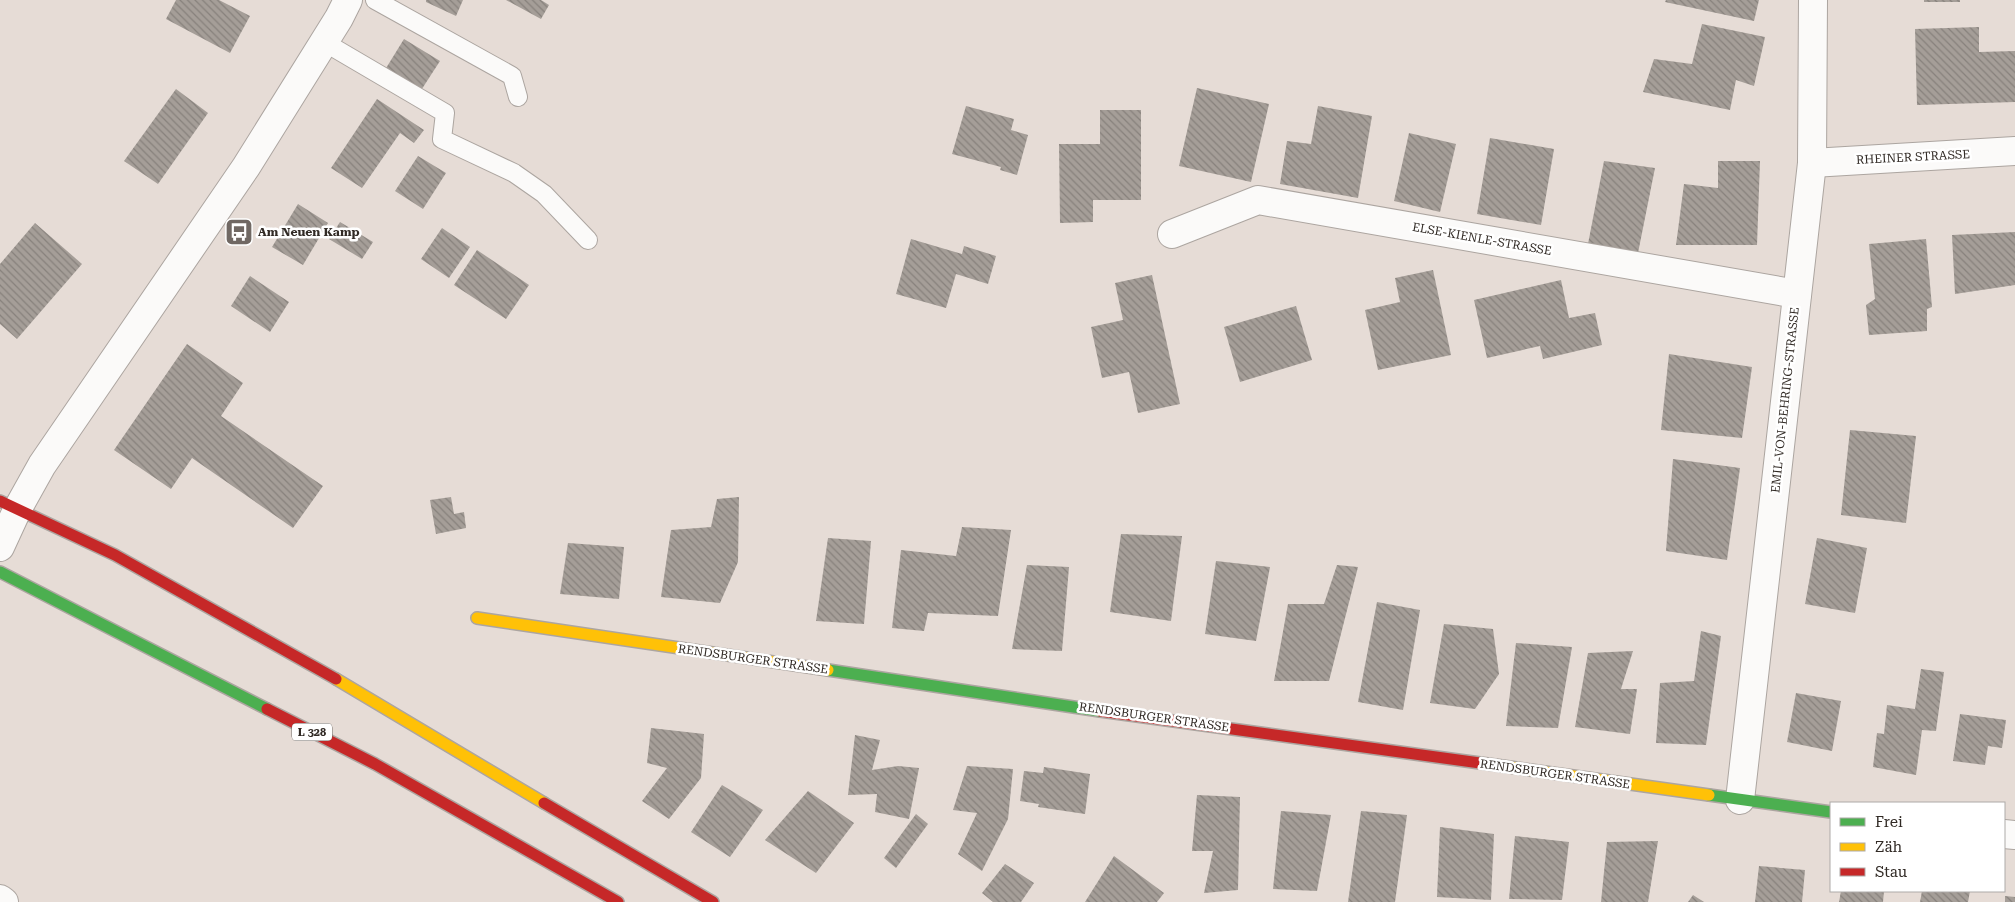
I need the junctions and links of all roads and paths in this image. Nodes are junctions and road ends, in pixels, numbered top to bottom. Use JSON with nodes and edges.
{"nodes":[{"id":1,"x":348,"y":0,"type":"edge"},
{"id":2,"x":375,"y":0,"type":"edge"},
{"id":3,"x":1812,"y":0,"type":"edge"},
{"id":4,"x":324,"y":42,"type":"junction"},
{"id":5,"x":518,"y":97,"type":"dead end"},
{"id":6,"x":2015,"y":151,"type":"edge"},
{"id":7,"x":1812,"y":163,"type":"junction"},
{"id":8,"x":1172,"y":234,"type":"dead end"},
{"id":9,"x":588,"y":240,"type":"dead end"},
{"id":10,"x":1797,"y":294,"type":"junction"},
{"id":11,"x":9,"y":504,"type":"edge"},
{"id":12,"x":0,"y":547,"type":"edge"},
{"id":13,"x":0,"y":572,"type":"edge"},
{"id":14,"x":477,"y":618,"type":"dead end"},
{"id":15,"x":1740,"y":800,"type":"junction"},
{"id":16,"x":1830,"y":812,"type":"edge"},
{"id":17,"x":0,"y":899,"type":"edge"},
{"id":18,"x":4,"y":902,"type":"edge"},
{"id":19,"x":618,"y":902,"type":"edge"},
{"id":20,"x":713,"y":902,"type":"edge"}],
"edges":[{"from":1,"to":4,"type":"street"},
{"from":2,"to":5,"type":"lane"},
{"from":3,"to":7,"type":"street","name":"EMIL-VON-BEHRING-STRASSE"},
{"from":4,"to":9,"type":"lane"},
{"from":4,"to":11,"type":"street"},
{"from":6,"to":7,"type":"street","name":"RHEINER STRASSE"},
{"from":7,"to":10,"type":"street","name":"EMIL-VON-BEHRING-STRASSE"},
{"from":8,"to":10,"type":"street","name":"ELSE-KIENLE-STRASSE"},
{"from":10,"to":15,"type":"street","name":"EMIL-VON-BEHRING-STRASSE"},
{"from":11,"to":12,"type":"street"},
{"from":11,"to":20,"type":"main road"},
{"from":13,"to":19,"type":"main road","number":"L 328"},
{"from":14,"to":15,"type":"main road","name":"RENDSBURGER STRASSE"},
{"from":15,"to":16,"type":"main road","name":"RENDSBURGER STRASSE"},
{"from":17,"to":18,"type":"street"}]}
